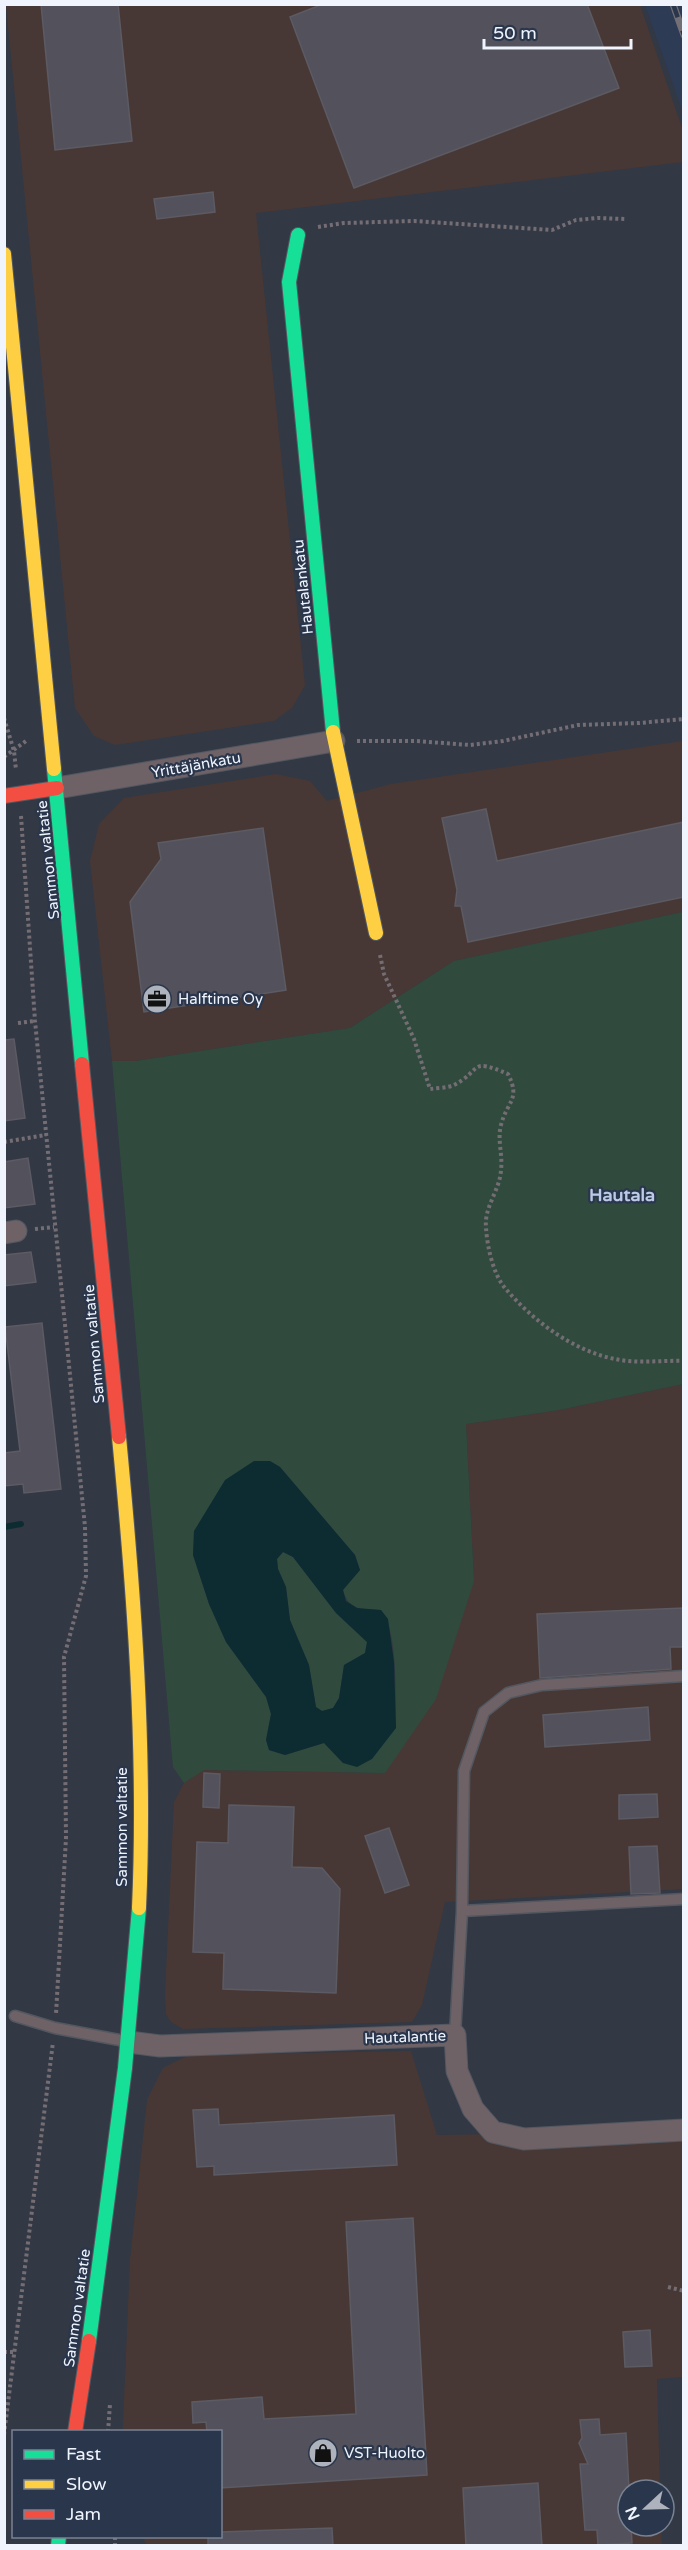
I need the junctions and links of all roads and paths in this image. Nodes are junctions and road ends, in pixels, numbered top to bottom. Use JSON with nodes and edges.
{"nodes":[{"id":1,"x":625,"y":219,"type":"dead end"},
{"id":2,"x":298,"y":235,"type":"joint"},
{"id":3,"x":4,"y":254,"type":"edge"},
{"id":4,"x":4,"y":718,"type":"edge"},
{"id":5,"x":684,"y":718,"type":"edge"},
{"id":6,"x":334,"y":741,"type":"junction"},
{"id":7,"x":15,"y":751,"type":"junction"},
{"id":8,"x":4,"y":757,"type":"edge"},
{"id":9,"x":57,"y":788,"type":"junction"},
{"id":10,"x":19,"y":794,"type":"junction"},
{"id":11,"x":4,"y":796,"type":"edge"},
{"id":12,"x":376,"y":933,"type":"joint"},
{"id":13,"x":35,"y":1021,"type":"junction"},
{"id":14,"x":18,"y":1023,"type":"dead end"},
{"id":15,"x":46,"y":1135,"type":"junction"},
{"id":16,"x":4,"y":1142,"type":"edge"},
{"id":17,"x":684,"y":1361,"type":"edge"},
{"id":18,"x":684,"y":1676,"type":"edge"},
{"id":19,"x":684,"y":1899,"type":"edge"},
{"id":20,"x":462,"y":1911,"type":"junction"},
{"id":21,"x":15,"y":2016,"type":"dead end"},
{"id":22,"x":55,"y":2028,"type":"junction"},
{"id":23,"x":455,"y":2035,"type":"junction"},
{"id":24,"x":129,"y":2042,"type":"junction"},
{"id":25,"x":684,"y":2130,"type":"edge"},
{"id":26,"x":668,"y":2287,"type":"dead end"},
{"id":27,"x":684,"y":2291,"type":"edge"},
{"id":28,"x":4,"y":2352,"type":"edge"},
{"id":29,"x":14,"y":2352,"type":"junction"},
{"id":30,"x":110,"y":2404,"type":"dead end"},
{"id":31,"x":75,"y":2430,"type":"edge"},
{"id":32,"x":108,"y":2430,"type":"edge"},
{"id":33,"x":4,"y":2435,"type":"edge"}],
"edges":[{"from":1,"to":2,"type":"path"},
{"from":2,"to":6,"type":"main road","name":"Hautalankatu"},
{"from":3,"to":9,"type":"main road","name":"Sammon valtatie"},
{"from":4,"to":7,"type":"path"},
{"from":5,"to":6,"type":"path"},
{"from":6,"to":9,"type":"street","name":"Yrittäjänkatu"},
{"from":6,"to":12,"type":"main road","name":"Hautalankatu"},
{"from":7,"to":8,"type":"path"},
{"from":7,"to":10,"type":"path"},
{"from":9,"to":10,"type":"main road"},
{"from":9,"to":24,"type":"main road","name":"Sammon valtatie"},
{"from":10,"to":11,"type":"main road"},
{"from":10,"to":13,"type":"path"},
{"from":12,"to":17,"type":"path"},
{"from":13,"to":14,"type":"path"},
{"from":13,"to":15,"type":"path"},
{"from":15,"to":16,"type":"path"},
{"from":15,"to":22,"type":"path"},
{"from":18,"to":20,"type":"lane"},
{"from":19,"to":20,"type":"lane"},
{"from":20,"to":23,"type":"lane"},
{"from":21,"to":22,"type":"lane"},
{"from":22,"to":24,"type":"lane"},
{"from":22,"to":29,"type":"path"},
{"from":23,"to":24,"type":"street","name":"Hautalantie"},
{"from":23,"to":25,"type":"street","name":"Hautalantie"},
{"from":24,"to":31,"type":"main road","name":"Sammon valtatie"},
{"from":26,"to":27,"type":"path"},
{"from":28,"to":29,"type":"path"},
{"from":29,"to":33,"type":"path"},
{"from":30,"to":32,"type":"path"}]}
